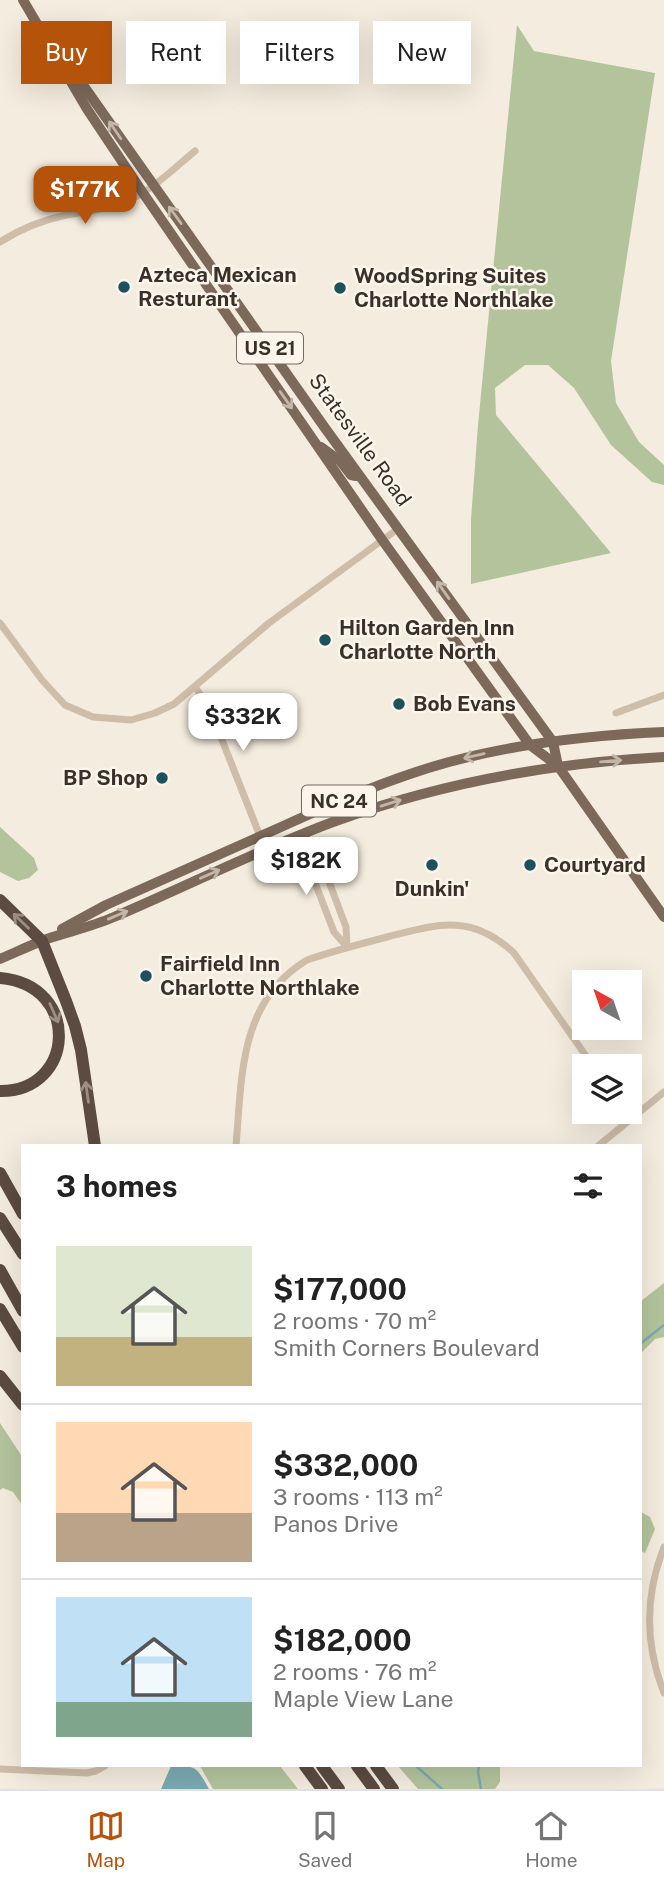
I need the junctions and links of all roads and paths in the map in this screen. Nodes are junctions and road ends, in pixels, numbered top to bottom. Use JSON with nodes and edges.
{"nodes":[{"id":1,"x":24,"y":1,"type":"edge"},
{"id":2,"x":195,"y":151,"type":"dead end"},
{"id":3,"x":148,"y":189,"type":"junction"},
{"id":4,"x":0,"y":242,"type":"edge"},
{"id":5,"x":304,"y":426,"type":"junction"},
{"id":6,"x":314,"y":441,"type":"junction"},
{"id":7,"x":340,"y":448,"type":"junction"},
{"id":8,"x":359,"y":475,"type":"junction"},
{"id":9,"x":400,"y":528,"type":"junction"},
{"id":10,"x":383,"y":541,"type":"junction"},
{"id":11,"x":0,"y":623,"type":"edge"},
{"id":12,"x":195,"y":687,"type":"junction"},
{"id":13,"x":664,"y":695,"type":"edge"},
{"id":14,"x":616,"y":713,"type":"dead end"},
{"id":15,"x":664,"y":732,"type":"edge"},
{"id":16,"x":553,"y":742,"type":"junction"},
{"id":17,"x":530,"y":745,"type":"junction"},
{"id":18,"x":664,"y":757,"type":"edge"},
{"id":19,"x":558,"y":766,"type":"junction"},
{"id":20,"x":303,"y":834,"type":"junction"},
{"id":21,"x":260,"y":836,"type":"junction"},
{"id":22,"x":0,"y":900,"type":"edge"},
{"id":23,"x":664,"y":917,"type":"edge"},
{"id":24,"x":42,"y":941,"type":"junction"},
{"id":25,"x":347,"y":947,"type":"junction"},
{"id":26,"x":0,"y":959,"type":"edge"},
{"id":27,"x":0,"y":978,"type":"edge"},
{"id":28,"x":585,"y":1054,"type":"edge"},
{"id":29,"x":0,"y":1091,"type":"edge"},
{"id":30,"x":664,"y":1092,"type":"edge"},
{"id":31,"x":642,"y":1106,"type":"edge"},
{"id":32,"x":620,"y":1124,"type":"edge"},
{"id":33,"x":95,"y":1144,"type":"edge"},
{"id":34,"x":236,"y":1144,"type":"edge"},
{"id":35,"x":600,"y":1144,"type":"edge"},
{"id":36,"x":0,"y":1173,"type":"edge"},
{"id":37,"x":21,"y":1210,"type":"edge"},
{"id":38,"x":0,"y":1218,"type":"edge"},
{"id":39,"x":21,"y":1252,"type":"edge"},
{"id":40,"x":0,"y":1270,"type":"edge"},
{"id":41,"x":21,"y":1307,"type":"edge"},
{"id":42,"x":0,"y":1309,"type":"edge"},
{"id":43,"x":21,"y":1344,"type":"edge"},
{"id":44,"x":0,"y":1376,"type":"edge"},
{"id":45,"x":21,"y":1402,"type":"edge"},
{"id":46,"x":664,"y":1547,"type":"edge"},
{"id":47,"x":664,"y":1693,"type":"edge"},
{"id":48,"x":103,"y":1767,"type":"edge"},
{"id":49,"x":306,"y":1767,"type":"edge"},
{"id":50,"x":323,"y":1767,"type":"edge"},
{"id":51,"x":358,"y":1767,"type":"edge"},
{"id":52,"x":377,"y":1767,"type":"edge"},
{"id":53,"x":0,"y":1769,"type":"edge"},
{"id":54,"x":322,"y":1789,"type":"edge"},
{"id":55,"x":339,"y":1789,"type":"edge"},
{"id":56,"x":374,"y":1789,"type":"edge"},
{"id":57,"x":393,"y":1789,"type":"edge"}],
"edges":[{"from":1,"to":3,"type":"main road","name":"Statesville Road","number":"US 21"},
{"from":2,"to":3,"type":"street"},
{"from":3,"to":4,"type":"street"},
{"from":3,"to":5,"type":"main road","name":"Statesville Road","number":"US 21","one_way":true},
{"from":7,"to":3,"type":"main road","name":"Statesville Road","number":"US 21","one_way":true},
{"from":5,"to":6,"type":"main road","name":"Statesville Road","number":"US 21"},
{"from":5,"to":7,"type":"main road"},
{"from":6,"to":8,"type":"main road"},
{"from":6,"to":10,"type":"main road","name":"Statesville Road","number":"US 21"},
{"from":7,"to":8,"type":"main road","name":"Statesville Road","number":"US 21"},
{"from":8,"to":9,"type":"main road","name":"Statesville Road","number":"US 21"},
{"from":9,"to":10,"type":"street"},
{"from":16,"to":9,"type":"main road","name":"Statesville Road","number":"US 21","one_way":true},
{"from":10,"to":12,"type":"street"},
{"from":10,"to":17,"type":"main road","name":"Statesville Road","number":"US 21"},
{"from":11,"to":12,"type":"street"},
{"from":12,"to":21,"type":"street"},
{"from":13,"to":14,"type":"street"},
{"from":15,"to":16,"type":"main road","number":"NC 24"},
{"from":16,"to":17,"type":"main road","number":"NC 24"},
{"from":16,"to":19,"type":"main road","name":"Statesville Road","number":"US 21"},
{"from":17,"to":19,"type":"main road","name":"Statesville Road","number":"US 21"},
{"from":17,"to":21,"type":"main road","number":"NC 24","one_way":true},
{"from":19,"to":18,"type":"main road","number":"NC 24","one_way":true},
{"from":20,"to":19,"type":"main road","number":"NC 24","one_way":true},
{"from":19,"to":23,"type":"main road","name":"Statesville Road","number":"US 21"},
{"from":24,"to":20,"type":"main road","number":"NC 24","one_way":true},
{"from":20,"to":25,"type":"street"},
{"from":20,"to":25,"type":"street"},
{"from":21,"to":24,"type":"main road","number":"NC 24"},
{"from":24,"to":22,"type":"highway","one_way":true},
{"from":24,"to":26,"type":"main road","number":"NC 24"},
{"from":33,"to":24,"type":"highway","one_way":true},
{"from":25,"to":28,"type":"street"},
{"from":25,"to":34,"type":"street"},
{"from":27,"to":29,"type":"highway","one_way":true},
{"from":30,"to":31,"type":"street"},
{"from":32,"to":35,"type":"street"},
{"from":36,"to":37,"type":"highway"},
{"from":38,"to":39,"type":"highway"},
{"from":40,"to":41,"type":"highway"},
{"from":42,"to":43,"type":"highway"},
{"from":44,"to":45,"type":"highway"},
{"from":46,"to":47,"type":"street"},
{"from":48,"to":53,"type":"street"},
{"from":49,"to":54,"type":"highway"},
{"from":50,"to":55,"type":"highway"},
{"from":51,"to":56,"type":"highway"},
{"from":52,"to":57,"type":"highway"}]}
